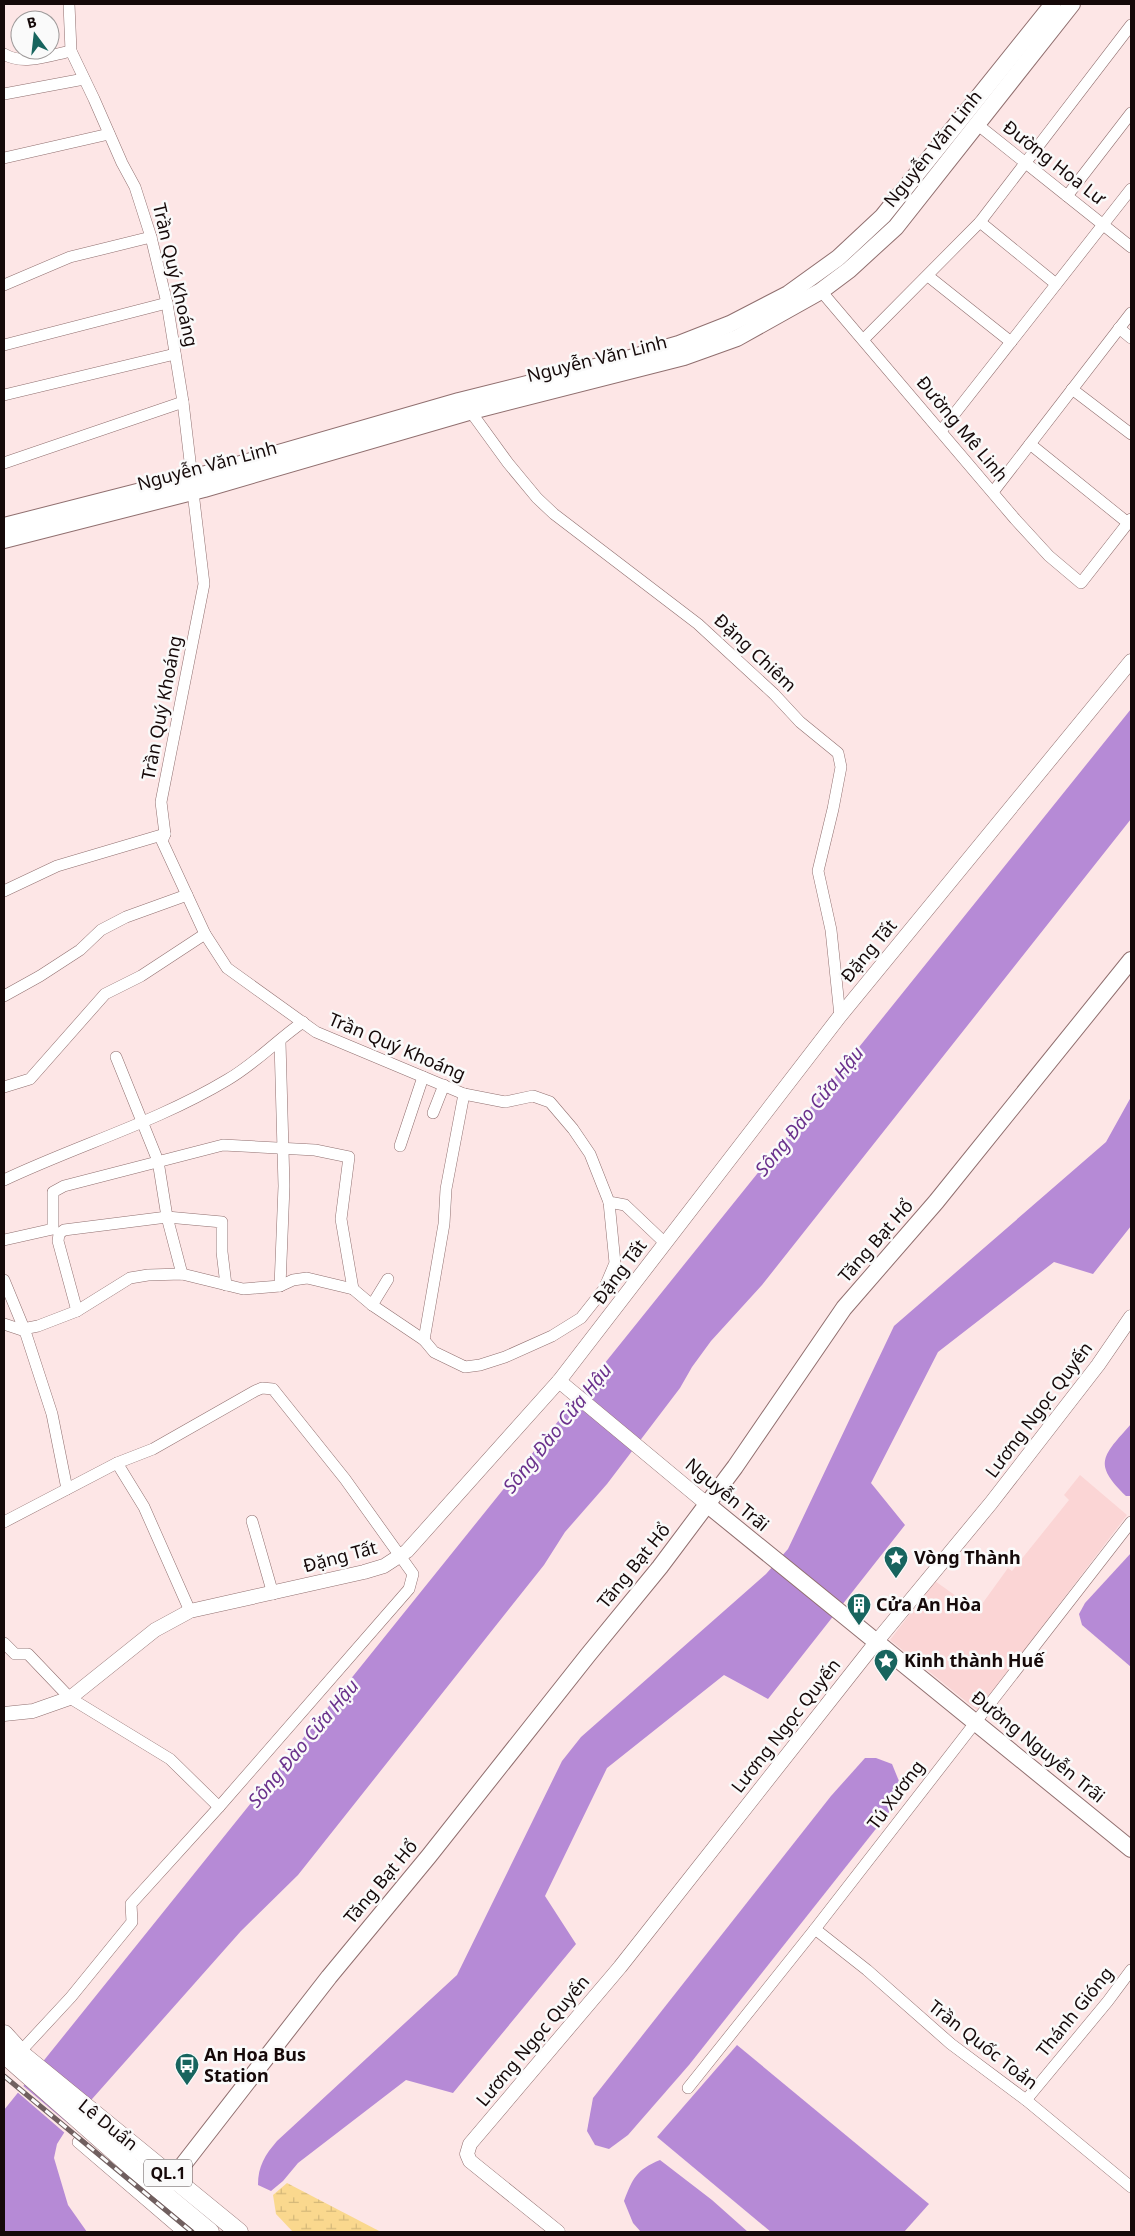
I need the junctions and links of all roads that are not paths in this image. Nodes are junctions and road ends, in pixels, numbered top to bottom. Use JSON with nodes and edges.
{"nodes":[{"id":1,"x":69,"y":4,"type":"edge"},
{"id":2,"x":1053,"y":4,"type":"edge"},
{"id":3,"x":1072,"y":4,"type":"edge"},
{"id":4,"x":1131,"y":25,"type":"edge"},
{"id":5,"x":71,"y":51,"type":"junction"},
{"id":6,"x":4,"y":54,"type":"edge"},
{"id":7,"x":84,"y":79,"type":"junction"},
{"id":8,"x":4,"y":94,"type":"edge"},
{"id":9,"x":1131,"y":113,"type":"edge"},
{"id":10,"x":978,"y":126,"type":"junction"},
{"id":11,"x":109,"y":134,"type":"junction"},
{"id":12,"x":947,"y":150,"type":"junction"},
{"id":13,"x":4,"y":158,"type":"edge"},
{"id":14,"x":1026,"y":163,"type":"junction"},
{"id":15,"x":1131,"y":189,"type":"edge"},
{"id":16,"x":1067,"y":196,"type":"junction"},
{"id":17,"x":980,"y":222,"type":"junction"},
{"id":18,"x":1103,"y":224,"type":"junction"},
{"id":19,"x":151,"y":237,"type":"junction"},
{"id":20,"x":1131,"y":247,"type":"edge"},
{"id":21,"x":928,"y":276,"type":"junction"},
{"id":22,"x":4,"y":284,"type":"edge"},
{"id":23,"x":1056,"y":284,"type":"junction"},
{"id":24,"x":822,"y":291,"type":"junction"},
{"id":25,"x":167,"y":303,"type":"junction"},
{"id":26,"x":1131,"y":313,"type":"edge"},
{"id":27,"x":1119,"y":328,"type":"junction"},
{"id":28,"x":734,"y":330,"type":"junction"},
{"id":29,"x":1131,"y":338,"type":"edge"},
{"id":30,"x":864,"y":339,"type":"junction"},
{"id":31,"x":1011,"y":342,"type":"junction"},
{"id":32,"x":4,"y":345,"type":"edge"},
{"id":33,"x":175,"y":354,"type":"junction"},
{"id":34,"x":1072,"y":389,"type":"junction"},
{"id":35,"x":4,"y":395,"type":"edge"},
{"id":36,"x":183,"y":402,"type":"junction"},
{"id":37,"x":462,"y":403,"type":"junction"},
{"id":38,"x":941,"y":431,"type":"junction"},
{"id":39,"x":1131,"y":434,"type":"edge"},
{"id":40,"x":1030,"y":444,"type":"junction"},
{"id":41,"x":4,"y":463,"type":"edge"},
{"id":42,"x":192,"y":485,"type":"junction"},
{"id":43,"x":993,"y":492,"type":"junction"},
{"id":44,"x":1130,"y":521,"type":"edge"},
{"id":45,"x":4,"y":526,"type":"edge"},
{"id":46,"x":4,"y":540,"type":"edge"},
{"id":47,"x":1131,"y":661,"type":"edge"},
{"id":48,"x":165,"y":834,"type":"junction"},
{"id":49,"x":4,"y":891,"type":"edge"},
{"id":50,"x":187,"y":895,"type":"junction"},
{"id":51,"x":204,"y":934,"type":"junction"},
{"id":52,"x":1131,"y":960,"type":"edge"},
{"id":53,"x":4,"y":996,"type":"edge"},
{"id":54,"x":840,"y":1016,"type":"junction"},
{"id":55,"x":303,"y":1022,"type":"junction"},
{"id":56,"x":280,"y":1042,"type":"junction"},
{"id":57,"x":116,"y":1057,"type":"dead end"},
{"id":58,"x":423,"y":1077,"type":"junction"},
{"id":59,"x":444,"y":1085,"type":"junction"},
{"id":60,"x":4,"y":1087,"type":"edge"},
{"id":61,"x":464,"y":1094,"type":"junction"},
{"id":62,"x":433,"y":1113,"type":"dead end"},
{"id":63,"x":144,"y":1123,"type":"junction"},
{"id":64,"x":400,"y":1146,"type":"dead end"},
{"id":65,"x":283,"y":1149,"type":"junction"},
{"id":66,"x":158,"y":1161,"type":"junction"},
{"id":67,"x":4,"y":1180,"type":"edge"},
{"id":68,"x":609,"y":1202,"type":"junction"},
{"id":69,"x":167,"y":1217,"type":"junction"},
{"id":70,"x":58,"y":1229,"type":"junction"},
{"id":71,"x":4,"y":1240,"type":"edge"},
{"id":72,"x":665,"y":1243,"type":"junction"},
{"id":73,"x":182,"y":1274,"type":"junction"},
{"id":74,"x":388,"y":1279,"type":"dead end"},
{"id":75,"x":4,"y":1280,"type":"edge"},
{"id":76,"x":226,"y":1285,"type":"junction"},
{"id":77,"x":280,"y":1286,"type":"junction"},
{"id":78,"x":353,"y":1289,"type":"junction"},
{"id":79,"x":372,"y":1305,"type":"junction"},
{"id":80,"x":76,"y":1311,"type":"junction"},
{"id":81,"x":1131,"y":1317,"type":"edge"},
{"id":82,"x":4,"y":1324,"type":"edge"},
{"id":83,"x":25,"y":1331,"type":"junction"},
{"id":84,"x":424,"y":1340,"type":"junction"},
{"id":85,"x":559,"y":1381,"type":"junction"},
{"id":86,"x":117,"y":1463,"type":"junction"},
{"id":87,"x":67,"y":1489,"type":"junction"},
{"id":88,"x":708,"y":1505,"type":"junction"},
{"id":89,"x":252,"y":1521,"type":"dead end"},
{"id":90,"x":4,"y":1522,"type":"edge"},
{"id":91,"x":1131,"y":1522,"type":"edge"},
{"id":92,"x":400,"y":1557,"type":"junction"},
{"id":93,"x":274,"y":1594,"type":"junction"},
{"id":94,"x":190,"y":1612,"type":"junction"},
{"id":95,"x":843,"y":1615,"type":"joint"},
{"id":96,"x":877,"y":1641,"type":"junction"},
{"id":97,"x":4,"y":1643,"type":"edge"},
{"id":98,"x":70,"y":1698,"type":"junction"},
{"id":99,"x":4,"y":1714,"type":"edge"},
{"id":100,"x":974,"y":1721,"type":"junction"},
{"id":101,"x":219,"y":1806,"type":"junction"},
{"id":102,"x":1131,"y":1849,"type":"edge"},
{"id":103,"x":815,"y":1929,"type":"junction"},
{"id":104,"x":1131,"y":1970,"type":"edge"},
{"id":105,"x":4,"y":2034,"type":"edge"},
{"id":106,"x":13,"y":2059,"type":"edge"},
{"id":107,"x":688,"y":2088,"type":"dead end"},
{"id":108,"x":1026,"y":2100,"type":"junction"},
{"id":109,"x":90,"y":2121,"type":"junction"},
{"id":110,"x":78,"y":2142,"type":"dead end"},
{"id":111,"x":173,"y":2177,"type":"junction"},
{"id":112,"x":1131,"y":2187,"type":"edge"},
{"id":113,"x":161,"y":2192,"type":"junction"},
{"id":114,"x":183,"y":2232,"type":"edge"},
{"id":115,"x":210,"y":2232,"type":"edge"},
{"id":116,"x":239,"y":2232,"type":"edge"},
{"id":117,"x":558,"y":2232,"type":"edge"}],
"edges":[{"from":1,"to":5,"type":"street","name":"Trần Quý Khoáng"},
{"from":2,"to":12,"type":"main road","name":"Nguyễn Văn Linh"},
{"from":3,"to":10,"type":"main road","name":"Nguyễn Văn Linh"},
{"from":4,"to":14,"type":"street"},
{"from":5,"to":6,"type":"street"},
{"from":5,"to":7,"type":"street","name":"Trần Quý Khoáng"},
{"from":7,"to":8,"type":"street"},
{"from":7,"to":11,"type":"street","name":"Trần Quý Khoáng"},
{"from":9,"to":16,"type":"street"},
{"from":10,"to":12,"type":"main road","name":"Nguyễn Văn Linh"},
{"from":10,"to":14,"type":"street","name":"Đường Hoa Lư"},
{"from":11,"to":13,"type":"street"},
{"from":11,"to":19,"type":"street","name":"Trần Quý Khoáng"},
{"from":12,"to":24,"type":"main road","name":"Nguyễn Văn Linh"},
{"from":12,"to":28,"type":"main road","name":"Nguyễn Văn Linh"},
{"from":14,"to":16,"type":"street","name":"Đường Hoa Lư"},
{"from":14,"to":17,"type":"street"},
{"from":15,"to":18,"type":"street"},
{"from":16,"to":18,"type":"street","name":"Đường Hoa Lư"},
{"from":17,"to":21,"type":"street"},
{"from":17,"to":23,"type":"street"},
{"from":18,"to":20,"type":"street","name":"Đường Hoa Lư"},
{"from":18,"to":23,"type":"street"},
{"from":19,"to":22,"type":"street"},
{"from":19,"to":25,"type":"street","name":"Trần Quý Khoáng"},
{"from":21,"to":30,"type":"street"},
{"from":21,"to":31,"type":"street"},
{"from":23,"to":31,"type":"street"},
{"from":24,"to":28,"type":"main road","name":"Nguyễn Văn Linh"},
{"from":24,"to":30,"type":"street","name":"Đường Mê Linh"},
{"from":25,"to":32,"type":"street"},
{"from":25,"to":33,"type":"street","name":"Trần Quý Khoáng"},
{"from":26,"to":27,"type":"street"},
{"from":27,"to":29,"type":"street"},
{"from":27,"to":34,"type":"street"},
{"from":28,"to":37,"type":"main road","name":"Nguyễn Văn Linh"},
{"from":30,"to":38,"type":"street","name":"Đường Mê Linh"},
{"from":31,"to":38,"type":"street"},
{"from":33,"to":35,"type":"street"},
{"from":33,"to":36,"type":"street","name":"Trần Quý Khoáng"},
{"from":34,"to":39,"type":"street"},
{"from":34,"to":40,"type":"street"},
{"from":36,"to":41,"type":"street"},
{"from":36,"to":42,"type":"street","name":"Trần Quý Khoáng"},
{"from":37,"to":42,"type":"main road","name":"Nguyễn Văn Linh"},
{"from":37,"to":54,"type":"street","name":"Đặng Chiêm"},
{"from":38,"to":43,"type":"street","name":"Đường Mê Linh"},
{"from":40,"to":43,"type":"street"},
{"from":40,"to":44,"type":"street"},
{"from":42,"to":45,"type":"main road","name":"Nguyễn Văn Linh"},
{"from":42,"to":46,"type":"main road","name":"Nguyễn Văn Linh"},
{"from":42,"to":48,"type":"street","name":"Trần Quý Khoáng"},
{"from":43,"to":44,"type":"street","name":"Đường Mê Linh"},
{"from":47,"to":54,"type":"street","name":"Đặng Tất"},
{"from":48,"to":49,"type":"street"},
{"from":48,"to":50,"type":"street","name":"Trần Quý Khoáng"},
{"from":50,"to":51,"type":"street","name":"Trần Quý Khoáng"},
{"from":50,"to":53,"type":"street"},
{"from":51,"to":55,"type":"street","name":"Trần Quý Khoáng"},
{"from":51,"to":60,"type":"street"},
{"from":52,"to":88,"type":"main road","name":"Tăng Bạt Hổ"},
{"from":54,"to":72,"type":"street","name":"Đặng Tất"},
{"from":55,"to":56,"type":"street"},
{"from":55,"to":58,"type":"street","name":"Trần Quý Khoáng"},
{"from":56,"to":63,"type":"street"},
{"from":56,"to":65,"type":"street"},
{"from":57,"to":63,"type":"street"},
{"from":58,"to":59,"type":"street","name":"Trần Quý Khoáng"},
{"from":58,"to":64,"type":"street"},
{"from":59,"to":61,"type":"street","name":"Trần Quý Khoáng"},
{"from":59,"to":62,"type":"street"},
{"from":61,"to":68,"type":"street","name":"Trần Quý Khoáng"},
{"from":61,"to":84,"type":"street"},
{"from":63,"to":66,"type":"street"},
{"from":63,"to":67,"type":"street"},
{"from":65,"to":66,"type":"street"},
{"from":65,"to":77,"type":"street"},
{"from":65,"to":78,"type":"street"},
{"from":66,"to":69,"type":"street"},
{"from":66,"to":70,"type":"street"},
{"from":68,"to":72,"type":"street"},
{"from":68,"to":84,"type":"street","name":"Trần Quý Khoáng"},
{"from":69,"to":70,"type":"street"},
{"from":69,"to":73,"type":"street"},
{"from":69,"to":76,"type":"street"},
{"from":70,"to":71,"type":"street"},
{"from":70,"to":80,"type":"street"},
{"from":72,"to":85,"type":"street","name":"Đặng Tất"},
{"from":73,"to":76,"type":"street"},
{"from":73,"to":80,"type":"street"},
{"from":74,"to":79,"type":"street"},
{"from":75,"to":83,"type":"street"},
{"from":76,"to":77,"type":"street"},
{"from":77,"to":78,"type":"street"},
{"from":78,"to":79,"type":"street","name":"Trần Quý Khoáng"},
{"from":79,"to":84,"type":"street","name":"Trần Quý Khoáng"},
{"from":80,"to":83,"type":"street"},
{"from":81,"to":96,"type":"street","name":"Lương Ngọc Quyến"},
{"from":82,"to":83,"type":"street"},
{"from":83,"to":87,"type":"street"},
{"from":85,"to":88,"type":"street","name":"Nguyễn Trãi"},
{"from":85,"to":92,"type":"street","name":"Đặng Tất"},
{"from":86,"to":87,"type":"street"},
{"from":86,"to":92,"type":"street"},
{"from":86,"to":94,"type":"street"},
{"from":87,"to":90,"type":"street"},
{"from":88,"to":95,"type":"main road","name":"Nguyễn Trãi"},
{"from":88,"to":111,"type":"main road","name":"Tăng Bạt Hổ"},
{"from":89,"to":93,"type":"street"},
{"from":91,"to":100,"type":"street","name":"Tú Xương"},
{"from":92,"to":93,"type":"street","name":"Đặng Tất"},
{"from":92,"to":101,"type":"street"},
{"from":93,"to":94,"type":"street","name":"Đặng Tất"},
{"from":94,"to":98,"type":"street","name":"Đặng Tất"},
{"from":95,"to":96,"type":"main road","name":"Đường Nguyễn Trãi"},
{"from":96,"to":100,"type":"main road","name":"Đường Nguyễn Trãi"},
{"from":96,"to":117,"type":"street","name":"Lương Ngọc Quyến"},
{"from":97,"to":98,"type":"street"},
{"from":98,"to":99,"type":"street","name":"Đặng Tất"},
{"from":98,"to":101,"type":"street"},
{"from":100,"to":102,"type":"main road","name":"Đường Nguyễn Trãi"},
{"from":100,"to":103,"type":"street","name":"Tú Xương"},
{"from":101,"to":106,"type":"street"},
{"from":103,"to":107,"type":"street","name":"Tú Xương"},
{"from":103,"to":108,"type":"street","name":"Trần Quốc Toản"},
{"from":104,"to":108,"type":"street","name":"Thánh Gióng"},
{"from":105,"to":106,"type":"main road","name":"Lê Duẩn","number":"QL.1"},
{"from":106,"to":109,"type":"main road","name":"Lê Duẩn","number":"QL.1"},
{"from":108,"to":112,"type":"street","name":"Trần Quốc Toản"},
{"from":109,"to":111,"type":"main road","name":"Lê Duẩn","number":"QL.1"},
{"from":109,"to":113,"type":"main road","name":"Lê Duẩn","number":"QL.1"},
{"from":110,"to":114,"type":"street"},
{"from":111,"to":113,"type":"main road","name":"Tăng Bạt Hổ"},
{"from":111,"to":116,"type":"main road","name":"Lê Duẩn","number":"QL.1"},
{"from":113,"to":115,"type":"main road","name":"Lê Duẩn","number":"QL.1"}]}
